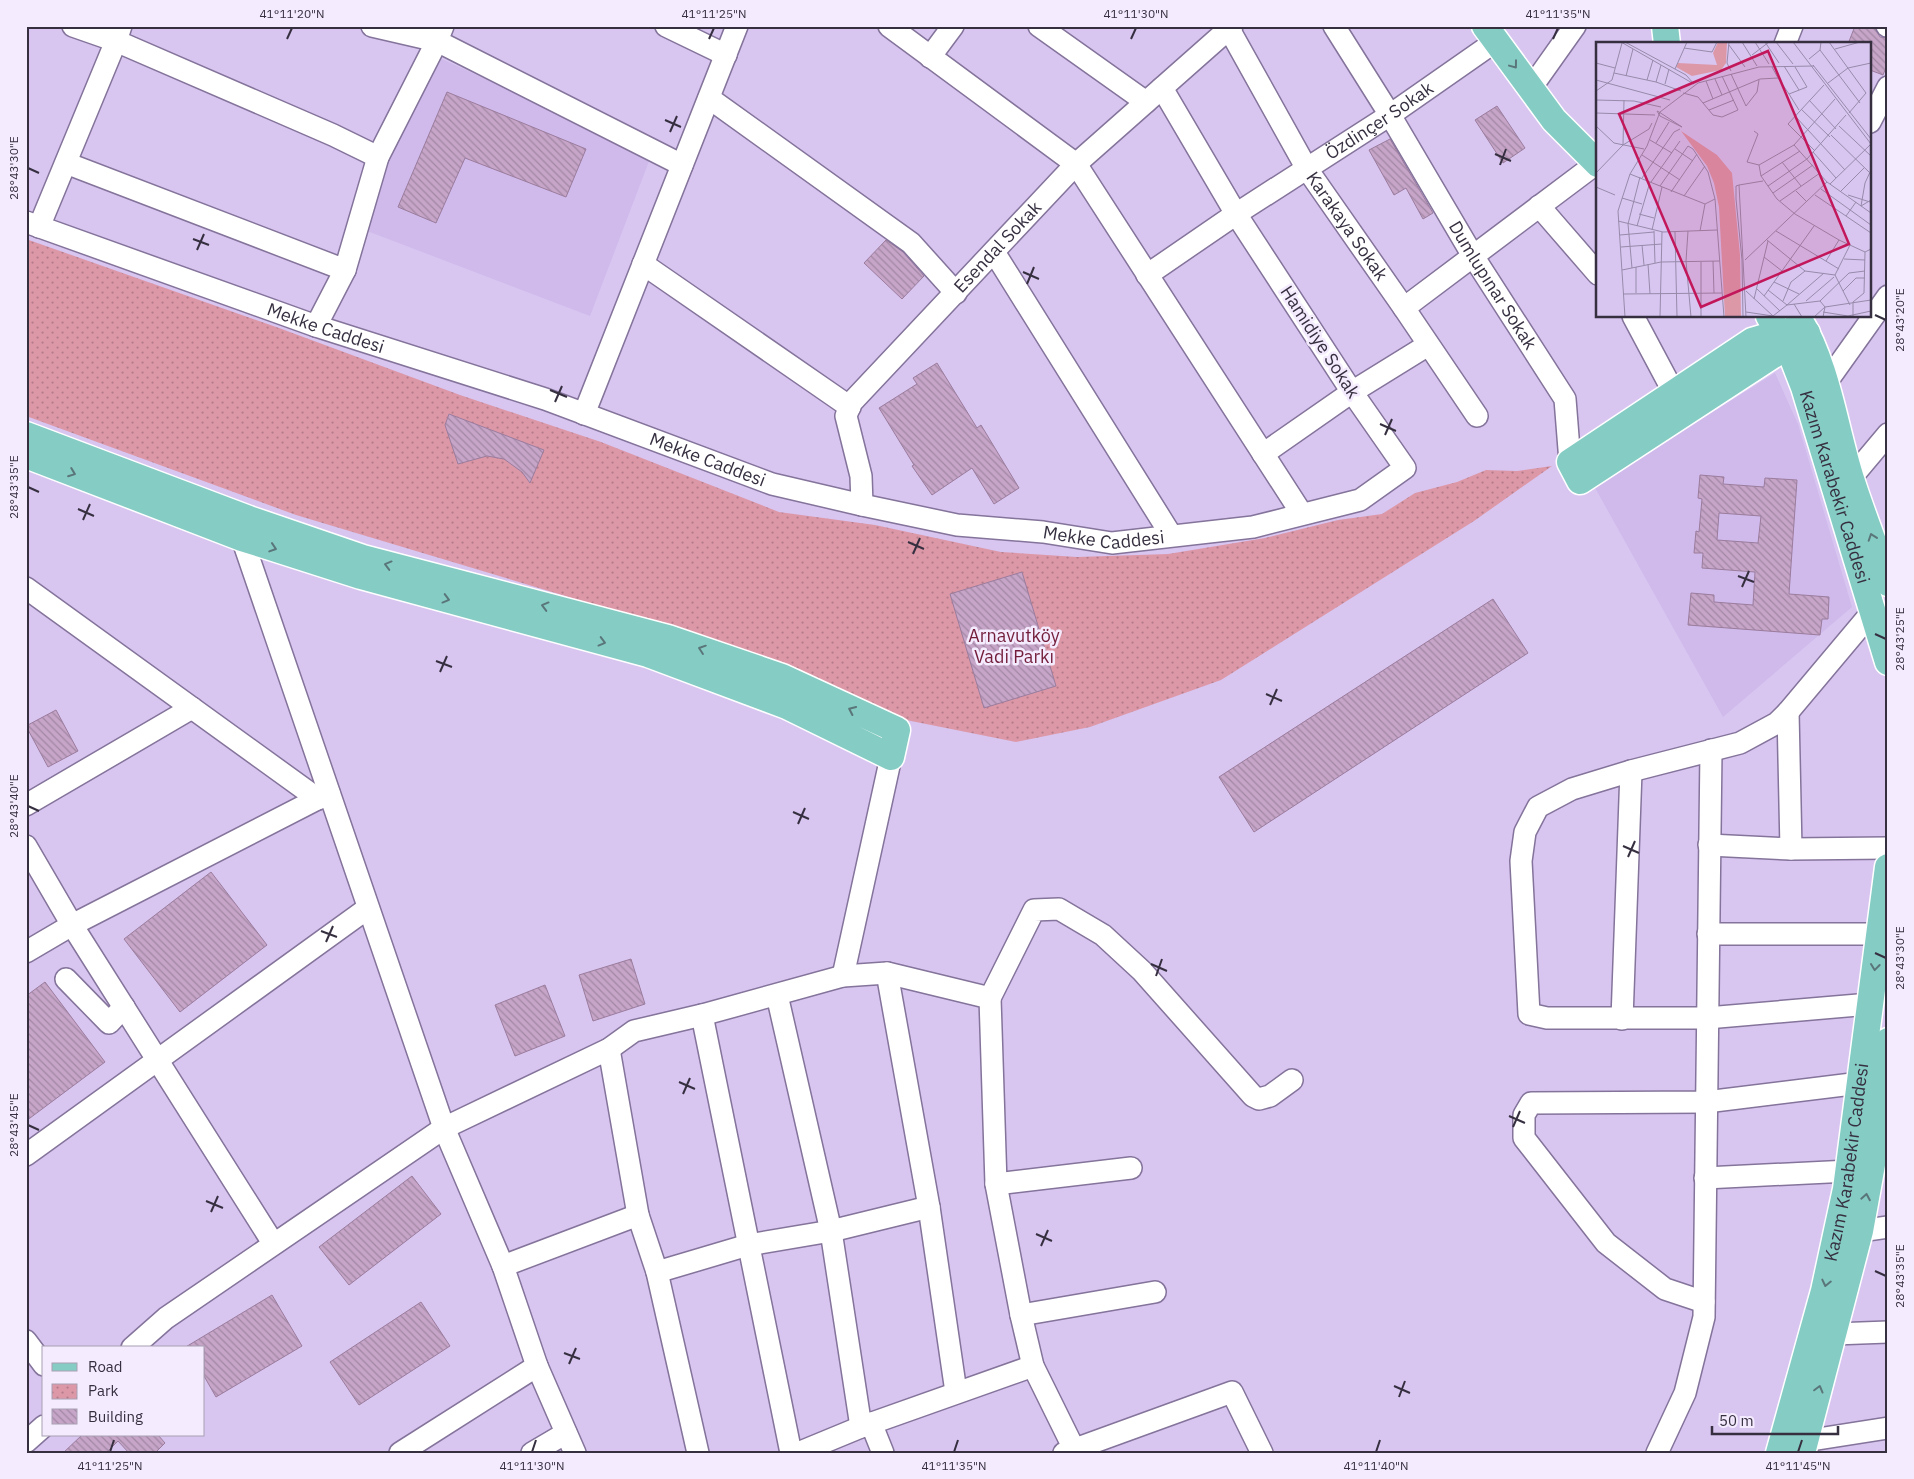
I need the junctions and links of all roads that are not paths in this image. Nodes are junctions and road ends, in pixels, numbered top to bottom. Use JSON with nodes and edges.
{"nodes":[{"id":1,"x":74,"y":26,"type":"edge"},
{"id":2,"x":372,"y":26,"type":"edge"},
{"id":3,"x":666,"y":26,"type":"edge"},
{"id":4,"x":737,"y":26,"type":"edge"},
{"id":5,"x":889,"y":26,"type":"edge"},
{"id":6,"x":953,"y":26,"type":"edge"},
{"id":7,"x":1039,"y":26,"type":"edge"},
{"id":8,"x":1334,"y":26,"type":"edge"},
{"id":9,"x":1575,"y":26,"type":"edge"},
{"id":10,"x":1666,"y":26,"type":"edge"},
{"id":11,"x":1792,"y":26,"type":"edge"},
{"id":12,"x":1230,"y":28,"type":"edge"},
{"id":13,"x":1490,"y":33,"type":"edge"},
{"id":14,"x":118,"y":34,"type":"edge"},
{"id":15,"x":440,"y":34,"type":"edge"},
{"id":16,"x":1667,"y":42,"type":"edge"},
{"id":17,"x":1786,"y":42,"type":"edge"},
{"id":18,"x":726,"y":55,"type":"junction"},
{"id":19,"x":930,"y":56,"type":"junction"},
{"id":20,"x":1888,"y":87,"type":"edge"},
{"id":21,"x":1531,"y":88,"type":"junction"},
{"id":22,"x":1154,"y":95,"type":"junction"},
{"id":23,"x":709,"y":98,"type":"junction"},
{"id":24,"x":1390,"y":115,"type":"junction"},
{"id":25,"x":1872,"y":118,"type":"edge"},
{"id":26,"x":378,"y":157,"type":"junction"},
{"id":27,"x":66,"y":163,"type":"junction"},
{"id":28,"x":1596,"y":163,"type":"edge"},
{"id":29,"x":1076,"y":164,"type":"junction"},
{"id":30,"x":682,"y":165,"type":"junction"},
{"id":31,"x":1596,"y":165,"type":"edge"},
{"id":32,"x":1307,"y":169,"type":"junction"},
{"id":33,"x":1539,"y":206,"type":"junction"},
{"id":34,"x":1236,"y":214,"type":"junction"},
{"id":35,"x":33,"y":225,"type":"edge"},
{"id":36,"x":994,"y":252,"type":"junction"},
{"id":37,"x":1473,"y":256,"type":"junction"},
{"id":38,"x":643,"y":264,"type":"junction"},
{"id":39,"x":345,"y":270,"type":"junction"},
{"id":40,"x":1596,"y":272,"type":"edge"},
{"id":41,"x":1147,"y":275,"type":"junction"},
{"id":42,"x":956,"y":293,"type":"junction"},
{"id":43,"x":1888,"y":296,"type":"edge"},
{"id":44,"x":1404,"y":308,"type":"junction"},
{"id":45,"x":1634,"y":318,"type":"edge"},
{"id":46,"x":316,"y":326,"type":"junction"},
{"id":47,"x":1788,"y":329,"type":"edge"},
{"id":48,"x":1428,"y":345,"type":"junction"},
{"id":49,"x":1826,"y":383,"type":"junction"},
{"id":50,"x":1352,"y":392,"type":"junction"},
{"id":51,"x":1674,"y":393,"type":"junction"},
{"id":52,"x":850,"y":407,"type":"junction"},
{"id":53,"x":584,"y":414,"type":"junction"},
{"id":54,"x":1477,"y":416,"type":"dead end"},
{"id":55,"x":1888,"y":434,"type":"edge"},
{"id":56,"x":26,"y":436,"type":"edge"},
{"id":57,"x":1263,"y":454,"type":"junction"},
{"id":58,"x":26,"y":455,"type":"edge"},
{"id":59,"x":1405,"y":468,"type":"joint"},
{"id":60,"x":1575,"y":471,"type":"junction"},
{"id":61,"x":1851,"y":478,"type":"junction"},
{"id":62,"x":862,"y":506,"type":"junction"},
{"id":63,"x":1302,"y":514,"type":"junction"},
{"id":64,"x":245,"y":528,"type":"junction"},
{"id":65,"x":1171,"y":535,"type":"junction"},
{"id":66,"x":1888,"y":583,"type":"edge"},
{"id":67,"x":26,"y":588,"type":"edge"},
{"id":68,"x":1872,"y":612,"type":"junction"},
{"id":69,"x":1888,"y":662,"type":"edge"},
{"id":70,"x":192,"y":708,"type":"junction"},
{"id":71,"x":1788,"y":712,"type":"junction"},
{"id":72,"x":1711,"y":750,"type":"junction"},
{"id":73,"x":891,"y":757,"type":"junction"},
{"id":74,"x":1631,"y":771,"type":"junction"},
{"id":75,"x":323,"y":796,"type":"junction"},
{"id":76,"x":26,"y":805,"type":"edge"},
{"id":77,"x":1709,"y":845,"type":"junction"},
{"id":78,"x":26,"y":846,"type":"edge"},
{"id":79,"x":1888,"y":848,"type":"edge"},
{"id":80,"x":1791,"y":849,"type":"junction"},
{"id":81,"x":1888,"y":866,"type":"edge"},
{"id":82,"x":368,"y":908,"type":"junction"},
{"id":83,"x":72,"y":925,"type":"junction"},
{"id":84,"x":1708,"y":934,"type":"junction"},
{"id":85,"x":1879,"y":934,"type":"junction"},
{"id":86,"x":26,"y":952,"type":"edge"},
{"id":87,"x":887,"y":973,"type":"junction"},
{"id":88,"x":843,"y":976,"type":"junction"},
{"id":89,"x":66,"y":979,"type":"dead end"},
{"id":90,"x":777,"y":995,"type":"junction"},
{"id":91,"x":990,"y":998,"type":"junction"},
{"id":92,"x":1870,"y":1004,"type":"junction"},
{"id":93,"x":124,"y":1007,"type":"junction"},
{"id":94,"x":702,"y":1015,"type":"junction"},
{"id":95,"x":1707,"y":1018,"type":"junction"},
{"id":96,"x":1622,"y":1019,"type":"junction"},
{"id":97,"x":1888,"y":1041,"type":"edge"},
{"id":98,"x":609,"y":1049,"type":"junction"},
{"id":99,"x":158,"y":1060,"type":"junction"},
{"id":100,"x":1292,"y":1080,"type":"dead end"},
{"id":101,"x":1860,"y":1083,"type":"junction"},
{"id":102,"x":1884,"y":1099,"type":"edge"},
{"id":103,"x":1706,"y":1102,"type":"junction"},
{"id":104,"x":444,"y":1128,"type":"junction"},
{"id":105,"x":26,"y":1155,"type":"edge"},
{"id":106,"x":1131,"y":1168,"type":"dead end"},
{"id":107,"x":1849,"y":1171,"type":"junction"},
{"id":108,"x":1704,"y":1178,"type":"junction"},
{"id":109,"x":996,"y":1184,"type":"junction"},
{"id":110,"x":929,"y":1207,"type":"junction"},
{"id":111,"x":638,"y":1215,"type":"junction"},
{"id":112,"x":1888,"y":1227,"type":"edge"},
{"id":113,"x":832,"y":1231,"type":"junction"},
{"id":114,"x":1860,"y":1231,"type":"junction"},
{"id":115,"x":273,"y":1244,"type":"junction"},
{"id":116,"x":748,"y":1245,"type":"junction"},
{"id":117,"x":503,"y":1266,"type":"junction"},
{"id":118,"x":657,"y":1272,"type":"junction"},
{"id":119,"x":1155,"y":1292,"type":"dead end"},
{"id":120,"x":1704,"y":1302,"type":"junction"},
{"id":121,"x":1021,"y":1315,"type":"junction"},
{"id":122,"x":1888,"y":1332,"type":"edge"},
{"id":123,"x":1834,"y":1334,"type":"junction"},
{"id":124,"x":26,"y":1341,"type":"edge"},
{"id":125,"x":134,"y":1346,"type":"edge"},
{"id":126,"x":42,"y":1362,"type":"edge"},
{"id":127,"x":537,"y":1366,"type":"junction"},
{"id":128,"x":1033,"y":1366,"type":"junction"},
{"id":129,"x":956,"y":1392,"type":"junction"},
{"id":130,"x":866,"y":1425,"type":"junction"},
{"id":131,"x":42,"y":1428,"type":"edge"},
{"id":132,"x":1888,"y":1428,"type":"edge"},
{"id":133,"x":566,"y":1433,"type":"junction"},
{"id":134,"x":26,"y":1442,"type":"edge"},
{"id":135,"x":1803,"y":1447,"type":"edge"},
{"id":136,"x":1071,"y":1451,"type":"edge"},
{"id":137,"x":400,"y":1453,"type":"edge"},
{"id":138,"x":532,"y":1453,"type":"edge"},
{"id":139,"x":575,"y":1453,"type":"edge"},
{"id":140,"x":698,"y":1453,"type":"edge"},
{"id":141,"x":791,"y":1453,"type":"edge"},
{"id":142,"x":798,"y":1453,"type":"edge"},
{"id":143,"x":883,"y":1453,"type":"edge"},
{"id":144,"x":1262,"y":1453,"type":"edge"},
{"id":145,"x":1657,"y":1453,"type":"edge"},
{"id":146,"x":1779,"y":1453,"type":"edge"}],
"edges":[{"from":1,"to":14,"type":"street"},
{"from":2,"to":15,"type":"street"},
{"from":3,"to":18,"type":"street"},
{"from":4,"to":18,"type":"street"},
{"from":5,"to":19,"type":"street"},
{"from":6,"to":19,"type":"street"},
{"from":7,"to":22,"type":"street"},
{"from":8,"to":24,"type":"street","name":"Dumlupınar Sokak"},
{"from":9,"to":21,"type":"street"},
{"from":10,"to":16,"type":"main road"},
{"from":11,"to":17,"type":"street"},
{"from":12,"to":22,"type":"street","name":"Esendal Sokak"},
{"from":12,"to":32,"type":"street","name":"Karakaya Sokak"},
{"from":13,"to":21,"type":"main road","one_way":true},
{"from":13,"to":24,"type":"street","name":"Özdinçer Sokak"},
{"from":14,"to":26,"type":"street"},
{"from":14,"to":27,"type":"street"},
{"from":15,"to":26,"type":"street"},
{"from":15,"to":30,"type":"street"},
{"from":18,"to":23,"type":"street"},
{"from":19,"to":29,"type":"street"},
{"from":20,"to":25,"type":"street"},
{"from":21,"to":28,"type":"main road"},
{"from":22,"to":29,"type":"street","name":"Esendal Sokak"},
{"from":22,"to":34,"type":"street","name":"Hamidiye Sokak"},
{"from":23,"to":30,"type":"street"},
{"from":23,"to":42,"type":"street"},
{"from":24,"to":32,"type":"street","name":"Özdinçer Sokak"},
{"from":24,"to":37,"type":"street","name":"Dumlupınar Sokak"},
{"from":26,"to":39,"type":"street"},
{"from":27,"to":35,"type":"street"},
{"from":27,"to":39,"type":"street"},
{"from":29,"to":36,"type":"street","name":"Esendal Sokak"},
{"from":29,"to":41,"type":"street"},
{"from":30,"to":38,"type":"street"},
{"from":31,"to":33,"type":"street"},
{"from":32,"to":34,"type":"street","name":"Özdinçer Sokak"},
{"from":32,"to":44,"type":"street","name":"Karakaya Sokak"},
{"from":33,"to":37,"type":"street"},
{"from":33,"to":40,"type":"street"},
{"from":34,"to":41,"type":"street","name":"Özdinçer Sokak"},
{"from":34,"to":50,"type":"street","name":"Hamidiye Sokak"},
{"from":35,"to":46,"type":"street","name":"Mekke Caddesi"},
{"from":36,"to":42,"type":"street","name":"Esendal Sokak"},
{"from":36,"to":65,"type":"street"},
{"from":37,"to":44,"type":"street"},
{"from":37,"to":60,"type":"street","name":"Dumlupınar Sokak"},
{"from":38,"to":52,"type":"street"},
{"from":38,"to":53,"type":"street"},
{"from":39,"to":46,"type":"street"},
{"from":41,"to":57,"type":"street"},
{"from":42,"to":52,"type":"street","name":"Esendal Sokak"},
{"from":43,"to":49,"type":"street"},
{"from":44,"to":48,"type":"street","name":"Karakaya Sokak"},
{"from":45,"to":51,"type":"street"},
{"from":46,"to":53,"type":"street","name":"Mekke Caddesi"},
{"from":47,"to":49,"type":"main road","name":"Kazım Karabekir Caddesi"},
{"from":47,"to":51,"type":"main road"},
{"from":47,"to":60,"type":"main road"},
{"from":47,"to":68,"type":"main road","name":"Kazım Karabekir Caddesi"},
{"from":48,"to":50,"type":"street"},
{"from":48,"to":54,"type":"street","name":"Karakaya Sokak"},
{"from":49,"to":61,"type":"main road","name":"Kazım Karabekir Caddesi"},
{"from":50,"to":57,"type":"street"},
{"from":50,"to":59,"type":"street","name":"Hamidiye Sokak"},
{"from":51,"to":60,"type":"main road"},
{"from":52,"to":62,"type":"street"},
{"from":53,"to":62,"type":"street","name":"Mekke Caddesi"},
{"from":55,"to":61,"type":"street"},
{"from":56,"to":64,"type":"main road"},
{"from":57,"to":63,"type":"street"},
{"from":58,"to":64,"type":"main road","one_way":true},
{"from":59,"to":63,"type":"street","name":"Mekke Caddesi"},
{"from":66,"to":61,"type":"main road","name":"Kazım Karabekir Caddesi","one_way":true},
{"from":62,"to":65,"type":"street","name":"Mekke Caddesi"},
{"from":63,"to":65,"type":"street","name":"Mekke Caddesi"},
{"from":64,"to":73,"type":"main road","one_way":true},
{"from":73,"to":64,"type":"main road","one_way":true},
{"from":64,"to":75,"type":"street"},
{"from":67,"to":70,"type":"street"},
{"from":68,"to":69,"type":"main road","name":"Kazım Karabekir Caddesi"},
{"from":68,"to":71,"type":"street"},
{"from":70,"to":75,"type":"street"},
{"from":70,"to":76,"type":"street"},
{"from":71,"to":72,"type":"street"},
{"from":71,"to":80,"type":"street"},
{"from":72,"to":74,"type":"street"},
{"from":72,"to":77,"type":"street"},
{"from":73,"to":88,"type":"street"},
{"from":74,"to":96,"type":"street"},
{"from":74,"to":96,"type":"street"},
{"from":75,"to":82,"type":"street"},
{"from":75,"to":83,"type":"street"},
{"from":77,"to":80,"type":"street"},
{"from":77,"to":84,"type":"street"},
{"from":78,"to":83,"type":"street"},
{"from":79,"to":80,"type":"street"},
{"from":81,"to":85,"type":"main road","name":"Kazım Karabekir Caddesi"},
{"from":82,"to":99,"type":"street"},
{"from":82,"to":104,"type":"street"},
{"from":83,"to":86,"type":"street"},
{"from":83,"to":93,"type":"street"},
{"from":84,"to":85,"type":"street"},
{"from":84,"to":95,"type":"street"},
{"from":85,"to":92,"type":"main road","name":"Kazım Karabekir Caddesi","one_way":true},
{"from":87,"to":88,"type":"street"},
{"from":87,"to":91,"type":"street"},
{"from":87,"to":110,"type":"street"},
{"from":88,"to":90,"type":"street"},
{"from":89,"to":93,"type":"street"},
{"from":90,"to":94,"type":"street"},
{"from":90,"to":113,"type":"street"},
{"from":91,"to":100,"type":"street"},
{"from":91,"to":109,"type":"street"},
{"from":92,"to":95,"type":"street"},
{"from":92,"to":101,"type":"main road","name":"Kazım Karabekir Caddesi"},
{"from":93,"to":99,"type":"street"},
{"from":94,"to":98,"type":"street"},
{"from":94,"to":116,"type":"street"},
{"from":95,"to":96,"type":"street"},
{"from":95,"to":103,"type":"street"},
{"from":97,"to":102,"type":"main road","name":"Kazım Karabekir Caddesi"},
{"from":98,"to":104,"type":"street"},
{"from":98,"to":111,"type":"street"},
{"from":99,"to":105,"type":"street"},
{"from":99,"to":115,"type":"street"},
{"from":101,"to":103,"type":"street"},
{"from":101,"to":107,"type":"main road","name":"Kazım Karabekir Caddesi"},
{"from":114,"to":102,"type":"main road","name":"Kazım Karabekir Caddesi","one_way":true},
{"from":103,"to":108,"type":"street"},
{"from":103,"to":120,"type":"street"},
{"from":104,"to":115,"type":"street"},
{"from":104,"to":117,"type":"street"},
{"from":106,"to":109,"type":"street"},
{"from":107,"to":108,"type":"street"},
{"from":107,"to":146,"type":"main road","name":"Kazım Karabekir Caddesi","one_way":true},
{"from":108,"to":120,"type":"street"},
{"from":109,"to":121,"type":"street"},
{"from":110,"to":113,"type":"street"},
{"from":110,"to":129,"type":"street"},
{"from":111,"to":117,"type":"street"},
{"from":111,"to":118,"type":"street"},
{"from":112,"to":114,"type":"street"},
{"from":113,"to":116,"type":"street"},
{"from":113,"to":130,"type":"street"},
{"from":114,"to":123,"type":"main road","name":"Kazım Karabekir Caddesi"},
{"from":115,"to":125,"type":"street"},
{"from":116,"to":118,"type":"street"},
{"from":116,"to":141,"type":"street"},
{"from":117,"to":127,"type":"street"},
{"from":118,"to":140,"type":"street"},
{"from":119,"to":121,"type":"street"},
{"from":120,"to":145,"type":"street"},
{"from":121,"to":128,"type":"street"},
{"from":122,"to":123,"type":"street"},
{"from":135,"to":123,"type":"main road","name":"Kazım Karabekir Caddesi","one_way":true},
{"from":124,"to":126,"type":"street"},
{"from":127,"to":133,"type":"street"},
{"from":127,"to":137,"type":"street"},
{"from":128,"to":129,"type":"street"},
{"from":128,"to":136,"type":"street"},
{"from":129,"to":130,"type":"street"},
{"from":130,"to":142,"type":"street"},
{"from":130,"to":143,"type":"street"},
{"from":131,"to":134,"type":"street"},
{"from":132,"to":135,"type":"street"},
{"from":133,"to":138,"type":"street"},
{"from":133,"to":139,"type":"street"},
{"from":136,"to":144,"type":"street"}]}
